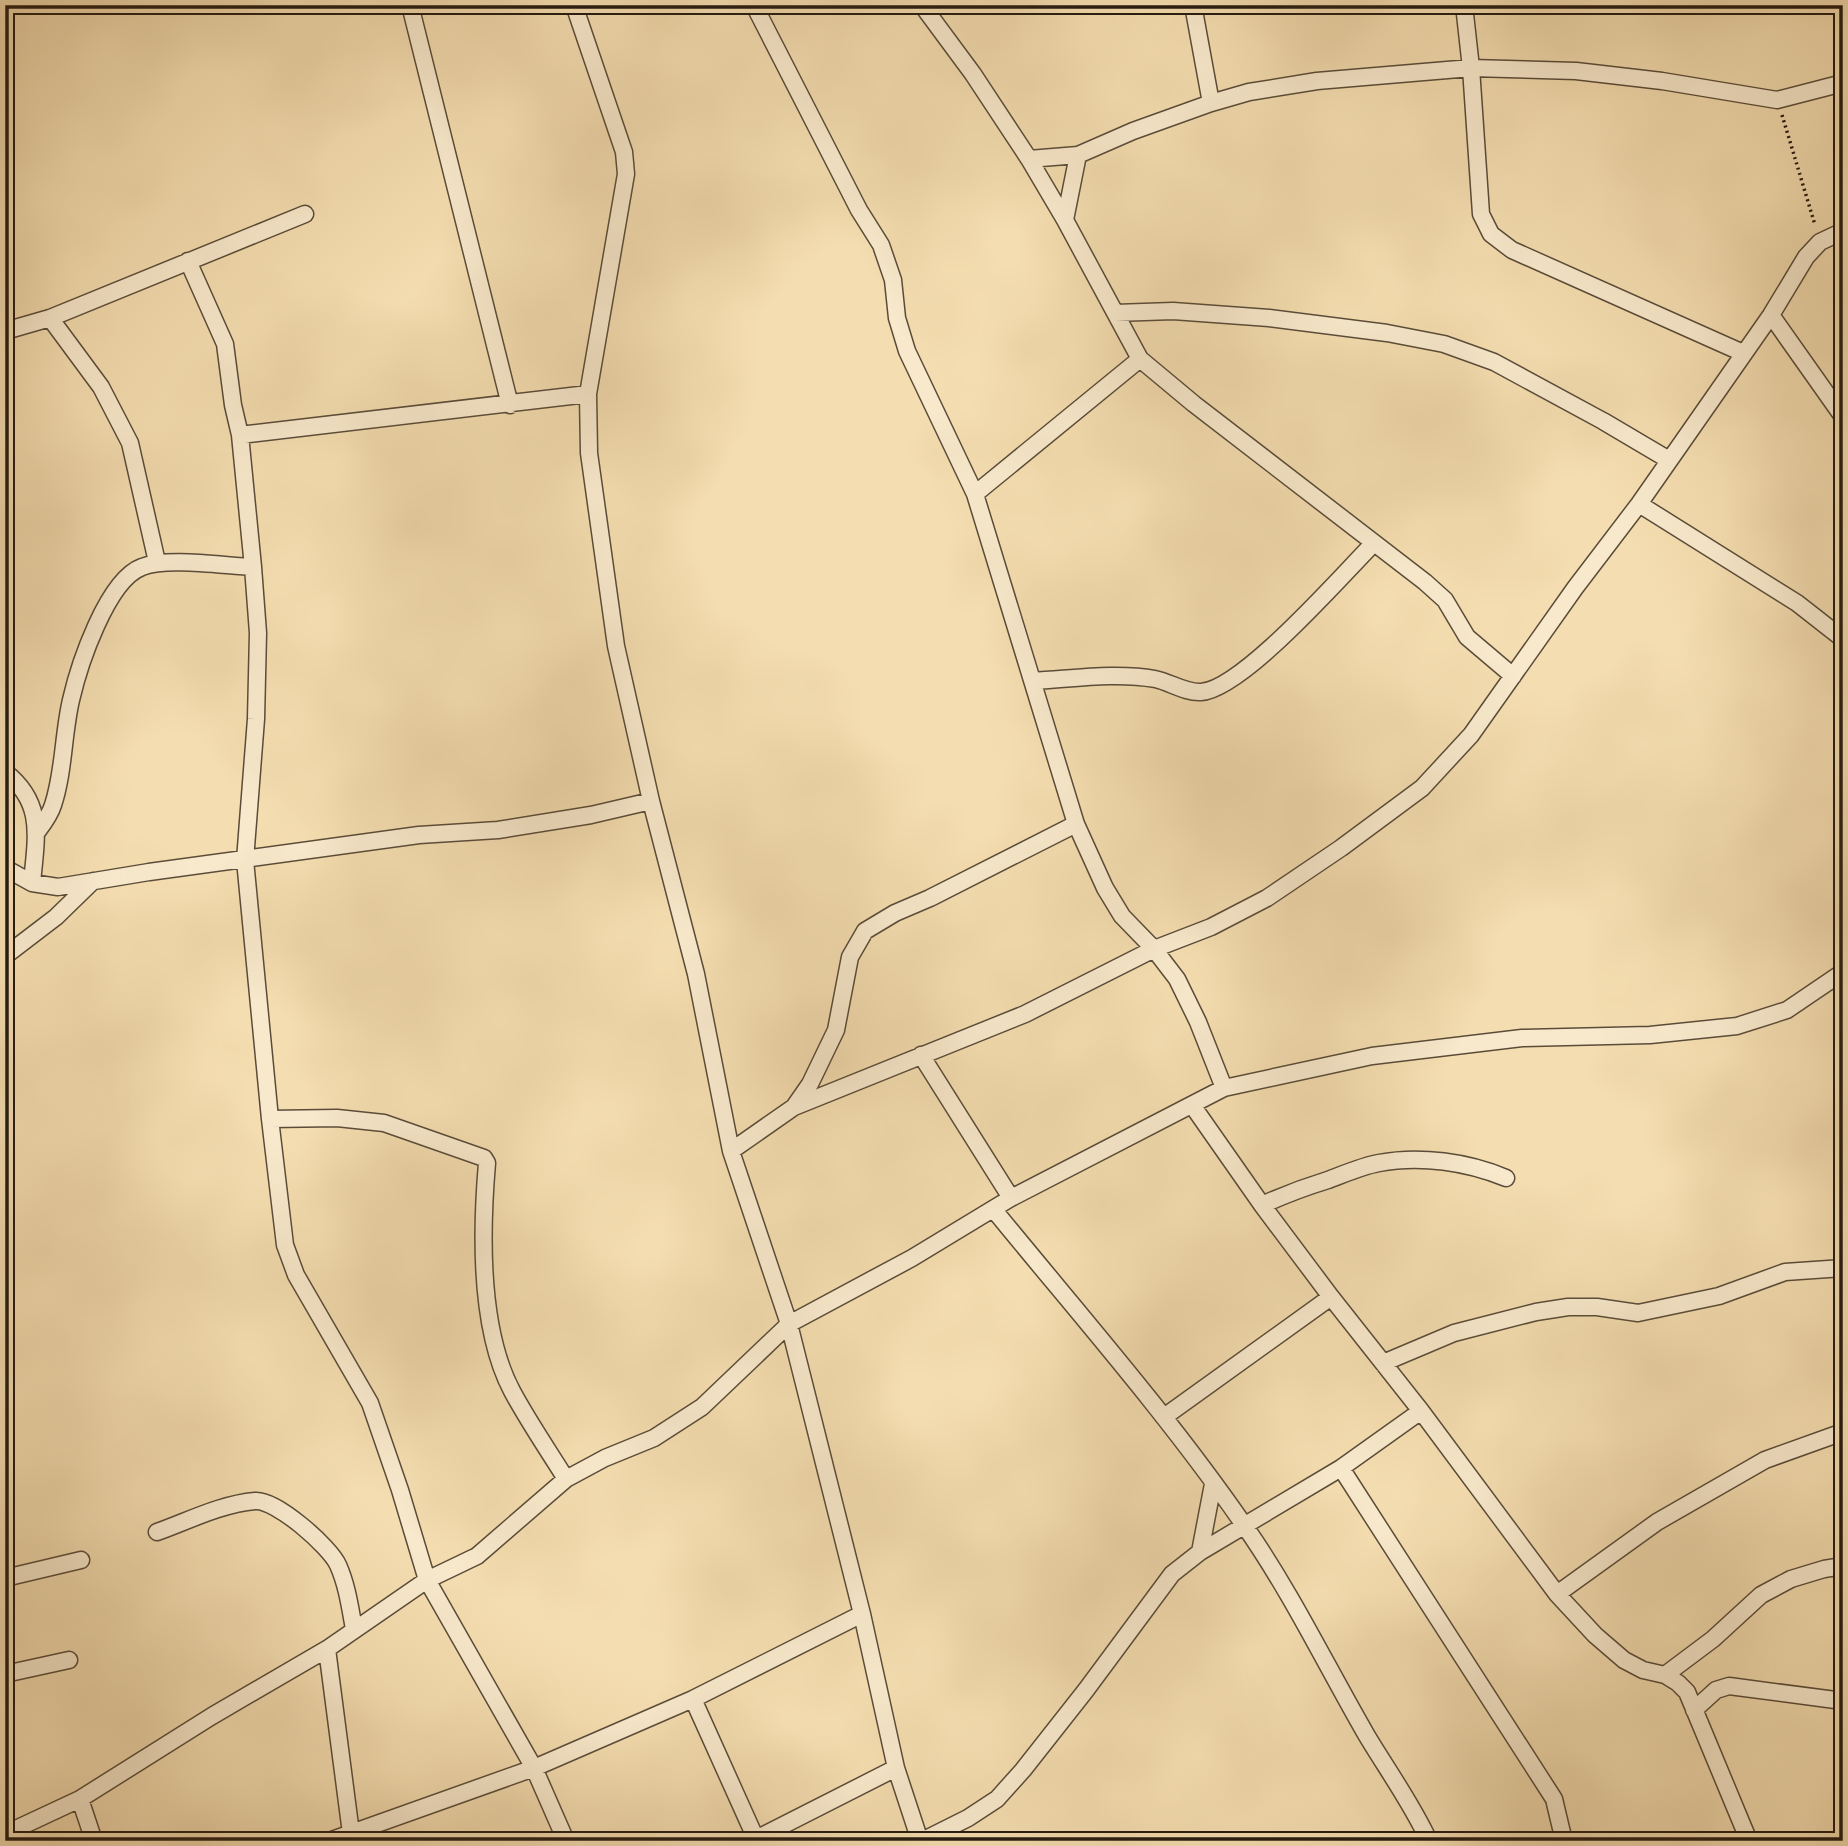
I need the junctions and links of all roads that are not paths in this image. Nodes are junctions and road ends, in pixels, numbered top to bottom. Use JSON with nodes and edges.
{"nodes":[{"id":1,"x":410,"y":5,"type":"edge"},
{"id":2,"x":574,"y":5,"type":"edge"},
{"id":3,"x":754,"y":5,"type":"edge"},
{"id":4,"x":922,"y":5,"type":"edge"},
{"id":5,"x":1193,"y":5,"type":"edge"},
{"id":6,"x":1464,"y":5,"type":"edge"},
{"id":7,"x":1471,"y":68,"type":"junction"},
{"id":8,"x":1843,"y":83,"type":"edge"},
{"id":9,"x":1211,"y":103,"type":"junction"},
{"id":10,"x":1078,"y":155,"type":"junction"},
{"id":11,"x":1029,"y":159,"type":"junction"},
{"id":12,"x":304,"y":214,"type":"dead end"},
{"id":13,"x":1065,"y":220,"type":"junction"},
{"id":14,"x":1843,"y":234,"type":"edge"},
{"id":15,"x":188,"y":261,"type":"junction"},
{"id":16,"x":1115,"y":313,"type":"junction"},
{"id":17,"x":1771,"y":315,"type":"junction"},
{"id":18,"x":50,"y":318,"type":"junction"},
{"id":19,"x":5,"y":331,"type":"edge"},
{"id":20,"x":1743,"y":353,"type":"junction"},
{"id":21,"x":1140,"y":359,"type":"junction"},
{"id":22,"x":588,"y":394,"type":"junction"},
{"id":23,"x":510,"y":405,"type":"junction"},
{"id":24,"x":1843,"y":418,"type":"edge"},
{"id":25,"x":240,"y":435,"type":"junction"},
{"id":26,"x":1669,"y":460,"type":"junction"},
{"id":27,"x":975,"y":494,"type":"junction"},
{"id":28,"x":1639,"y":504,"type":"junction"},
{"id":29,"x":1373,"y":544,"type":"junction"},
{"id":30,"x":157,"y":562,"type":"junction"},
{"id":31,"x":253,"y":567,"type":"junction"},
{"id":32,"x":1843,"y":639,"type":"edge"},
{"id":33,"x":1513,"y":676,"type":"junction"},
{"id":34,"x":1032,"y":681,"type":"junction"},
{"id":35,"x":5,"y":772,"type":"edge"},
{"id":36,"x":651,"y":801,"type":"junction"},
{"id":37,"x":1076,"y":824,"type":"junction"},
{"id":38,"x":37,"y":832,"type":"junction"},
{"id":39,"x":245,"y":860,"type":"junction"},
{"id":40,"x":5,"y":868,"type":"edge"},
{"id":41,"x":93,"y":881,"type":"junction"},
{"id":42,"x":32,"y":883,"type":"junction"},
{"id":43,"x":1154,"y":949,"type":"junction"},
{"id":44,"x":5,"y":956,"type":"edge"},
{"id":45,"x":1842,"y":976,"type":"edge"},
{"id":46,"x":921,"y":1055,"type":"junction"},
{"id":47,"x":1224,"y":1088,"type":"junction"},
{"id":48,"x":1192,"y":1105,"type":"junction"},
{"id":49,"x":794,"y":1107,"type":"junction"},
{"id":50,"x":270,"y":1119,"type":"junction"},
{"id":51,"x":731,"y":1151,"type":"junction"},
{"id":52,"x":1506,"y":1178,"type":"dead end"},
{"id":53,"x":1011,"y":1198,"type":"junction"},
{"id":54,"x":1262,"y":1205,"type":"junction"},
{"id":55,"x":994,"y":1210,"type":"junction"},
{"id":56,"x":1843,"y":1268,"type":"edge"},
{"id":57,"x":1331,"y":1297,"type":"junction"},
{"id":58,"x":789,"y":1324,"type":"junction"},
{"id":59,"x":1383,"y":1363,"type":"junction"},
{"id":60,"x":1421,"y":1411,"type":"junction"},
{"id":61,"x":1164,"y":1418,"type":"junction"},
{"id":62,"x":1843,"y":1432,"type":"edge"},
{"id":63,"x":1341,"y":1468,"type":"junction"},
{"id":64,"x":566,"y":1479,"type":"junction"},
{"id":65,"x":1213,"y":1484,"type":"junction"},
{"id":66,"x":1244,"y":1525,"type":"junction"},
{"id":67,"x":157,"y":1532,"type":"dead end"},
{"id":68,"x":1200,"y":1552,"type":"junction"},
{"id":69,"x":81,"y":1560,"type":"dead end"},
{"id":70,"x":1843,"y":1566,"type":"edge"},
{"id":71,"x":5,"y":1578,"type":"edge"},
{"id":72,"x":427,"y":1580,"type":"junction"},
{"id":73,"x":1557,"y":1594,"type":"junction"},
{"id":74,"x":862,"y":1614,"type":"junction"},
{"id":75,"x":354,"y":1629,"type":"junction"},
{"id":76,"x":327,"y":1649,"type":"junction"},
{"id":77,"x":69,"y":1660,"type":"dead end"},
{"id":78,"x":5,"y":1674,"type":"edge"},
{"id":79,"x":1665,"y":1675,"type":"junction"},
{"id":80,"x":693,"y":1699,"type":"junction"},
{"id":81,"x":1843,"y":1701,"type":"edge"},
{"id":82,"x":1695,"y":1710,"type":"junction"},
{"id":83,"x":534,"y":1768,"type":"junction"},
{"id":84,"x":896,"y":1768,"type":"junction"},
{"id":85,"x":80,"y":1799,"type":"junction"},
{"id":86,"x":5,"y":1834,"type":"edge"},
{"id":87,"x":352,"y":1838,"type":"edge"},
{"id":88,"x":754,"y":1840,"type":"edge"},
{"id":89,"x":94,"y":1841,"type":"edge"},
{"id":90,"x":329,"y":1841,"type":"edge"},
{"id":91,"x":566,"y":1841,"type":"edge"},
{"id":92,"x":921,"y":1841,"type":"edge"},
{"id":93,"x":1429,"y":1841,"type":"edge"},
{"id":94,"x":1564,"y":1841,"type":"edge"},
{"id":95,"x":1749,"y":1841,"type":"edge"}],
"edges":[{"from":1,"to":23,"type":"street"},
{"from":2,"to":22,"type":"street"},
{"from":3,"to":27,"type":"street"},
{"from":4,"to":11,"type":"street"},
{"from":5,"to":9,"type":"street"},
{"from":6,"to":7,"type":"street"},
{"from":7,"to":8,"type":"street"},
{"from":7,"to":9,"type":"street"},
{"from":7,"to":20,"type":"street"},
{"from":9,"to":10,"type":"street"},
{"from":10,"to":11,"type":"street"},
{"from":10,"to":13,"type":"street"},
{"from":11,"to":13,"type":"street"},
{"from":12,"to":15,"type":"street"},
{"from":13,"to":16,"type":"street"},
{"from":14,"to":17,"type":"street"},
{"from":15,"to":18,"type":"street"},
{"from":15,"to":25,"type":"street"},
{"from":16,"to":21,"type":"street"},
{"from":16,"to":26,"type":"street"},
{"from":17,"to":20,"type":"street"},
{"from":17,"to":24,"type":"street"},
{"from":18,"to":19,"type":"street"},
{"from":18,"to":30,"type":"street"},
{"from":20,"to":26,"type":"street"},
{"from":21,"to":27,"type":"street"},
{"from":21,"to":29,"type":"street"},
{"from":22,"to":23,"type":"street"},
{"from":22,"to":36,"type":"street"},
{"from":23,"to":25,"type":"street"},
{"from":25,"to":31,"type":"street"},
{"from":26,"to":28,"type":"street"},
{"from":27,"to":34,"type":"street"},
{"from":28,"to":32,"type":"street"},
{"from":28,"to":33,"type":"street"},
{"from":29,"to":33,"type":"street"},
{"from":29,"to":34,"type":"street"},
{"from":30,"to":31,"type":"street"},
{"from":30,"to":38,"type":"street"},
{"from":31,"to":39,"type":"street"},
{"from":33,"to":43,"type":"street"},
{"from":34,"to":37,"type":"street"},
{"from":35,"to":38,"type":"street"},
{"from":36,"to":39,"type":"street"},
{"from":36,"to":51,"type":"street"},
{"from":37,"to":43,"type":"street"},
{"from":37,"to":49,"type":"street"},
{"from":38,"to":42,"type":"street"},
{"from":39,"to":41,"type":"street"},
{"from":39,"to":50,"type":"street"},
{"from":40,"to":42,"type":"street"},
{"from":41,"to":42,"type":"street"},
{"from":41,"to":44,"type":"street"},
{"from":43,"to":46,"type":"street"},
{"from":43,"to":47,"type":"street"},
{"from":45,"to":47,"type":"street"},
{"from":46,"to":49,"type":"street"},
{"from":46,"to":53,"type":"street"},
{"from":47,"to":48,"type":"street"},
{"from":48,"to":53,"type":"street"},
{"from":48,"to":54,"type":"street"},
{"from":49,"to":51,"type":"street"},
{"from":50,"to":64,"type":"street"},
{"from":50,"to":72,"type":"street"},
{"from":51,"to":58,"type":"street"},
{"from":52,"to":54,"type":"street"},
{"from":53,"to":55,"type":"street"},
{"from":54,"to":57,"type":"street"},
{"from":55,"to":58,"type":"street"},
{"from":55,"to":61,"type":"street"},
{"from":56,"to":59,"type":"street"},
{"from":57,"to":59,"type":"street"},
{"from":57,"to":61,"type":"street"},
{"from":58,"to":64,"type":"street"},
{"from":58,"to":74,"type":"street"},
{"from":59,"to":60,"type":"street"},
{"from":60,"to":63,"type":"street"},
{"from":60,"to":73,"type":"street"},
{"from":61,"to":65,"type":"street"},
{"from":62,"to":73,"type":"street"},
{"from":63,"to":66,"type":"street"},
{"from":63,"to":94,"type":"street"},
{"from":64,"to":72,"type":"street"},
{"from":65,"to":66,"type":"street"},
{"from":65,"to":68,"type":"street"},
{"from":66,"to":68,"type":"street"},
{"from":66,"to":93,"type":"street"},
{"from":67,"to":75,"type":"street"},
{"from":68,"to":92,"type":"street"},
{"from":69,"to":71,"type":"street"},
{"from":70,"to":79,"type":"street"},
{"from":72,"to":75,"type":"street"},
{"from":72,"to":83,"type":"street"},
{"from":73,"to":79,"type":"street"},
{"from":74,"to":80,"type":"street"},
{"from":74,"to":84,"type":"street"},
{"from":75,"to":76,"type":"street"},
{"from":76,"to":85,"type":"street"},
{"from":76,"to":87,"type":"street"},
{"from":77,"to":78,"type":"street"},
{"from":79,"to":82,"type":"street"},
{"from":80,"to":83,"type":"street"},
{"from":80,"to":88,"type":"street"},
{"from":81,"to":82,"type":"street"},
{"from":82,"to":95,"type":"street"},
{"from":83,"to":87,"type":"street"},
{"from":83,"to":91,"type":"street"},
{"from":84,"to":88,"type":"street"},
{"from":84,"to":92,"type":"street"},
{"from":85,"to":86,"type":"street"},
{"from":85,"to":89,"type":"street"},
{"from":87,"to":90,"type":"street"}]}
